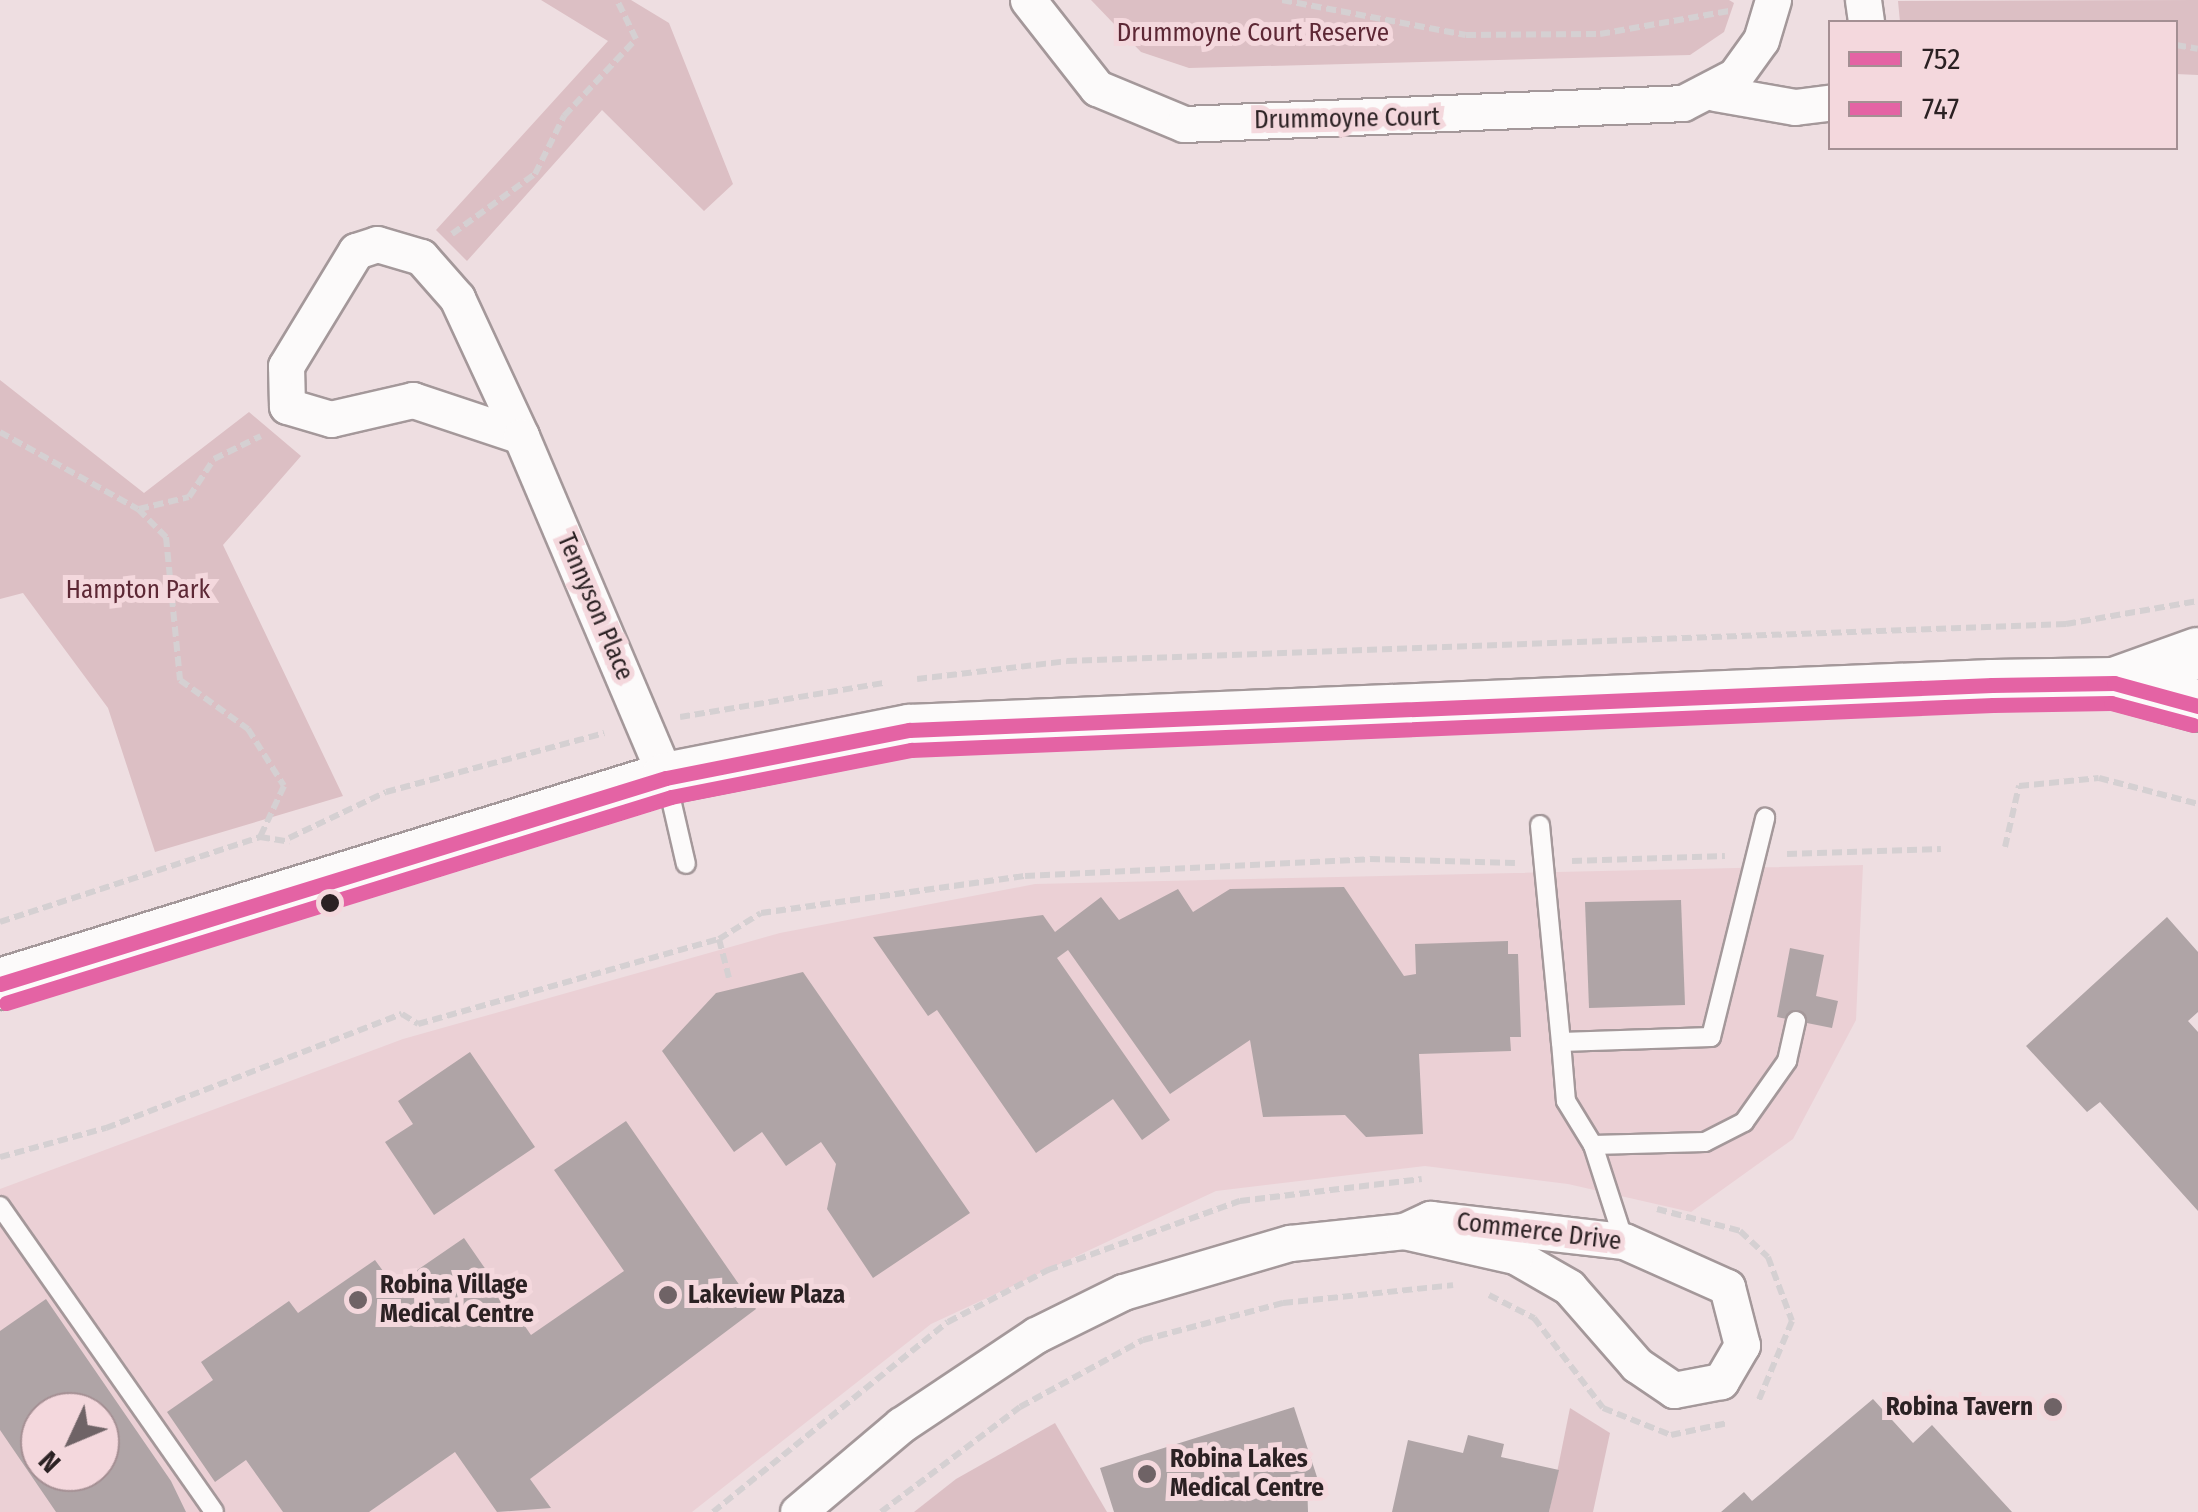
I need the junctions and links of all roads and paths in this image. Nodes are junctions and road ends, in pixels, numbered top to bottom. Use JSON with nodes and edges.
{"nodes":[{"id":1,"x":617,"y":0,"type":"edge"},
{"id":2,"x":1028,"y":0,"type":"edge"},
{"id":3,"x":1282,"y":0,"type":"edge"},
{"id":4,"x":1771,"y":10,"type":"edge"},
{"id":5,"x":1715,"y":92,"type":"junction"},
{"id":6,"x":1828,"y":103,"type":"edge"},
{"id":7,"x":421,"y":257,"type":"junction"},
{"id":8,"x":291,"y":408,"type":"junction"},
{"id":9,"x":0,"y":432,"type":"edge"},
{"id":10,"x":521,"y":436,"type":"junction"},
{"id":11,"x":138,"y":509,"type":"junction"},
{"id":12,"x":2198,"y":653,"type":"edge"},
{"id":13,"x":2114,"y":683,"type":"junction"},
{"id":14,"x":2198,"y":706,"type":"edge"},
{"id":15,"x":666,"y":778,"type":"junction"},
{"id":16,"x":2198,"y":804,"type":"edge"},
{"id":17,"x":1765,"y":818,"type":"dead end"},
{"id":18,"x":1540,"y":825,"type":"dead end"},
{"id":19,"x":260,"y":837,"type":"junction"},
{"id":20,"x":2005,"y":847,"type":"dead end"},
{"id":21,"x":1941,"y":849,"type":"dead end"},
{"id":22,"x":1756,"y":855,"type":"junction"},
{"id":23,"x":1544,"y":862,"type":"junction"},
{"id":24,"x":686,"y":864,"type":"dead end"},
{"id":25,"x":303,"y":884,"type":"junction"},
{"id":26,"x":0,"y":922,"type":"edge"},
{"id":27,"x":718,"y":938,"type":"junction"},
{"id":28,"x":728,"y":978,"type":"dead end"},
{"id":29,"x":0,"y":984,"type":"edge"},
{"id":30,"x":1796,"y":1021,"type":"dead end"},
{"id":31,"x":1560,"y":1042,"type":"junction"},
{"id":32,"x":1593,"y":1145,"type":"junction"},
{"id":33,"x":0,"y":1156,"type":"edge"},
{"id":34,"x":1428,"y":1179,"type":"dead end"},
{"id":35,"x":1612,"y":1201,"type":"junction"},
{"id":36,"x":0,"y":1206,"type":"edge"},
{"id":37,"x":1404,"y":1231,"type":"junction"},
{"id":38,"x":1624,"y":1241,"type":"junction"},
{"id":39,"x":1751,"y":1411,"type":"dead end"},
{"id":40,"x":1737,"y":1418,"type":"dead end"},
{"id":41,"x":214,"y":1512,"type":"edge"},
{"id":42,"x":713,"y":1512,"type":"edge"},
{"id":43,"x":798,"y":1512,"type":"edge"},
{"id":44,"x":881,"y":1512,"type":"edge"}],
"edges":[{"from":1,"to":7,"type":"path"},
{"from":2,"to":5,"type":"street","name":"Drummoyne Court"},
{"from":3,"to":4,"type":"path"},
{"from":4,"to":5,"type":"street"},
{"from":5,"to":6,"type":"street","name":"Drummoyne Court"},
{"from":7,"to":8,"type":"street"},
{"from":7,"to":10,"type":"street","name":"Tennyson Place"},
{"from":8,"to":10,"type":"street"},
{"from":8,"to":11,"type":"path"},
{"from":9,"to":11,"type":"path"},
{"from":10,"to":15,"type":"street","name":"Tennyson Place"},
{"from":11,"to":19,"type":"path"},
{"from":12,"to":13,"type":"street"},
{"from":13,"to":14,"type":"street"},
{"from":13,"to":15,"type":"street"},
{"from":15,"to":24,"type":"lane"},
{"from":15,"to":25,"type":"street"},
{"from":16,"to":20,"type":"path"},
{"from":17,"to":22,"type":"lane"},
{"from":18,"to":23,"type":"lane"},
{"from":19,"to":25,"type":"path"},
{"from":19,"to":26,"type":"path"},
{"from":21,"to":22,"type":"path"},
{"from":22,"to":23,"type":"path"},
{"from":22,"to":31,"type":"lane"},
{"from":23,"to":27,"type":"path"},
{"from":23,"to":31,"type":"lane"},
{"from":25,"to":29,"type":"street"},
{"from":27,"to":28,"type":"path"},
{"from":27,"to":33,"type":"path"},
{"from":30,"to":32,"type":"lane"},
{"from":31,"to":32,"type":"lane"},
{"from":32,"to":35,"type":"lane"},
{"from":34,"to":42,"type":"path"},
{"from":35,"to":38,"type":"lane"},
{"from":35,"to":39,"type":"path"},
{"from":36,"to":41,"type":"lane"},
{"from":37,"to":38,"type":"street","name":"Commerce Drive"},
{"from":37,"to":38,"type":"street","name":"Commerce Drive"},
{"from":37,"to":43,"type":"street","name":"Commerce Drive"},
{"from":40,"to":44,"type":"path"}]}
